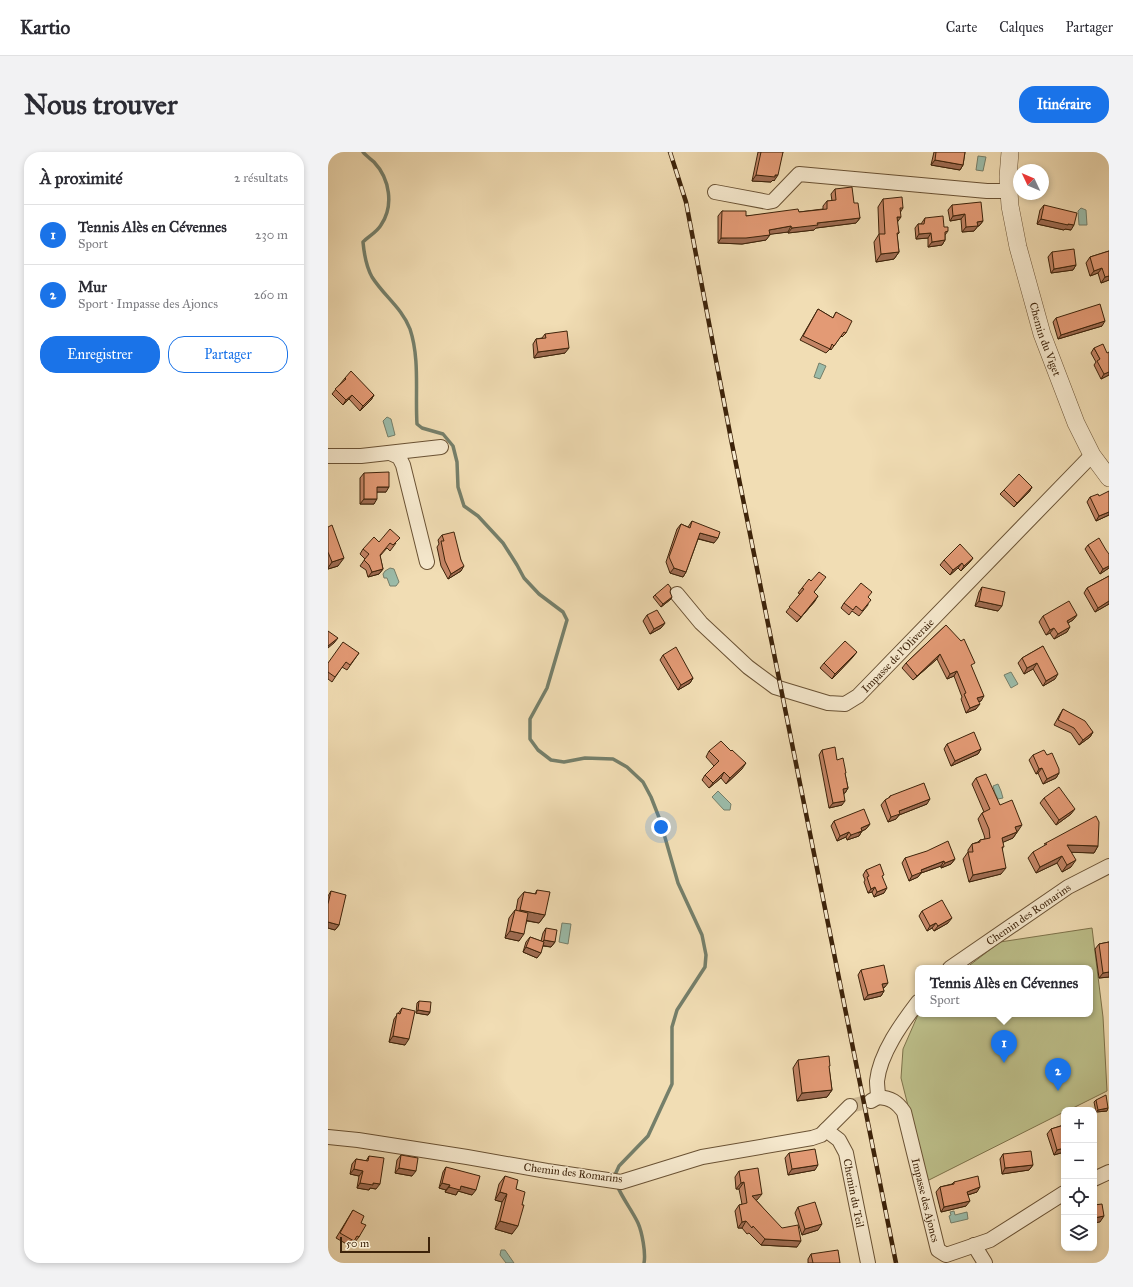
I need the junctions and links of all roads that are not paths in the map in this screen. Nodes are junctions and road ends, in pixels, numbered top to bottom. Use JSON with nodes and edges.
{"nodes":[{"id":1,"x":1010,"y":152,"type":"edge"},
{"id":2,"x":1008,"y":191,"type":"junction"},
{"id":3,"x":714,"y":192,"type":"dead end"},
{"id":4,"x":441,"y":447,"type":"dead end"},
{"id":5,"x":390,"y":453,"type":"junction"},
{"id":6,"x":1092,"y":455,"type":"junction"},
{"id":7,"x":328,"y":456,"type":"edge"},
{"id":8,"x":1109,"y":478,"type":"edge"},
{"id":9,"x":427,"y":562,"type":"dead end"},
{"id":10,"x":677,"y":594,"type":"dead end"},
{"id":11,"x":1109,"y":866,"type":"edge"},
{"id":12,"x":954,"y":965,"type":"edge"},
{"id":13,"x":915,"y":1006,"type":"edge"},
{"id":14,"x":850,"y":1106,"type":"tunnel mouth"},
{"id":15,"x":826,"y":1130,"type":"junction"},
{"id":16,"x":328,"y":1137,"type":"edge"},
{"id":17,"x":1109,"y":1172,"type":"edge"},
{"id":18,"x":1097,"y":1178,"type":"edge"},
{"id":19,"x":1061,"y":1195,"type":"edge"},
{"id":20,"x":974,"y":1245,"type":"junction"},
{"id":21,"x":868,"y":1263,"type":"edge"},
{"id":22,"x":985,"y":1263,"type":"edge"}],
"edges":[{"from":1,"to":2,"type":"street","name":"Chemin du Viget"},
{"from":2,"to":3,"type":"street"},
{"from":2,"to":6,"type":"street","name":"Chemin du Viget"},
{"from":4,"to":5,"type":"street"},
{"from":5,"to":7,"type":"street"},
{"from":5,"to":9,"type":"street"},
{"from":6,"to":8,"type":"street","name":"Chemin du Viget"},
{"from":6,"to":10,"type":"street","name":"Impasse de l'Oliveraie"},
{"from":11,"to":12,"type":"street","name":"Chemin des Romarins"},
{"from":13,"to":20,"type":"street","name":"Impasse des Ajoncs"},
{"from":14,"to":15,"type":"street","name":"Chemin des Romarins"},
{"from":15,"to":16,"type":"street","name":"Chemin des Romarins"},
{"from":15,"to":21,"type":"street","name":"Chemin du Teil"},
{"from":17,"to":18,"type":"street"},
{"from":19,"to":20,"type":"street","name":"Impasse des Ajoncs"},
{"from":20,"to":22,"type":"street"}]}
